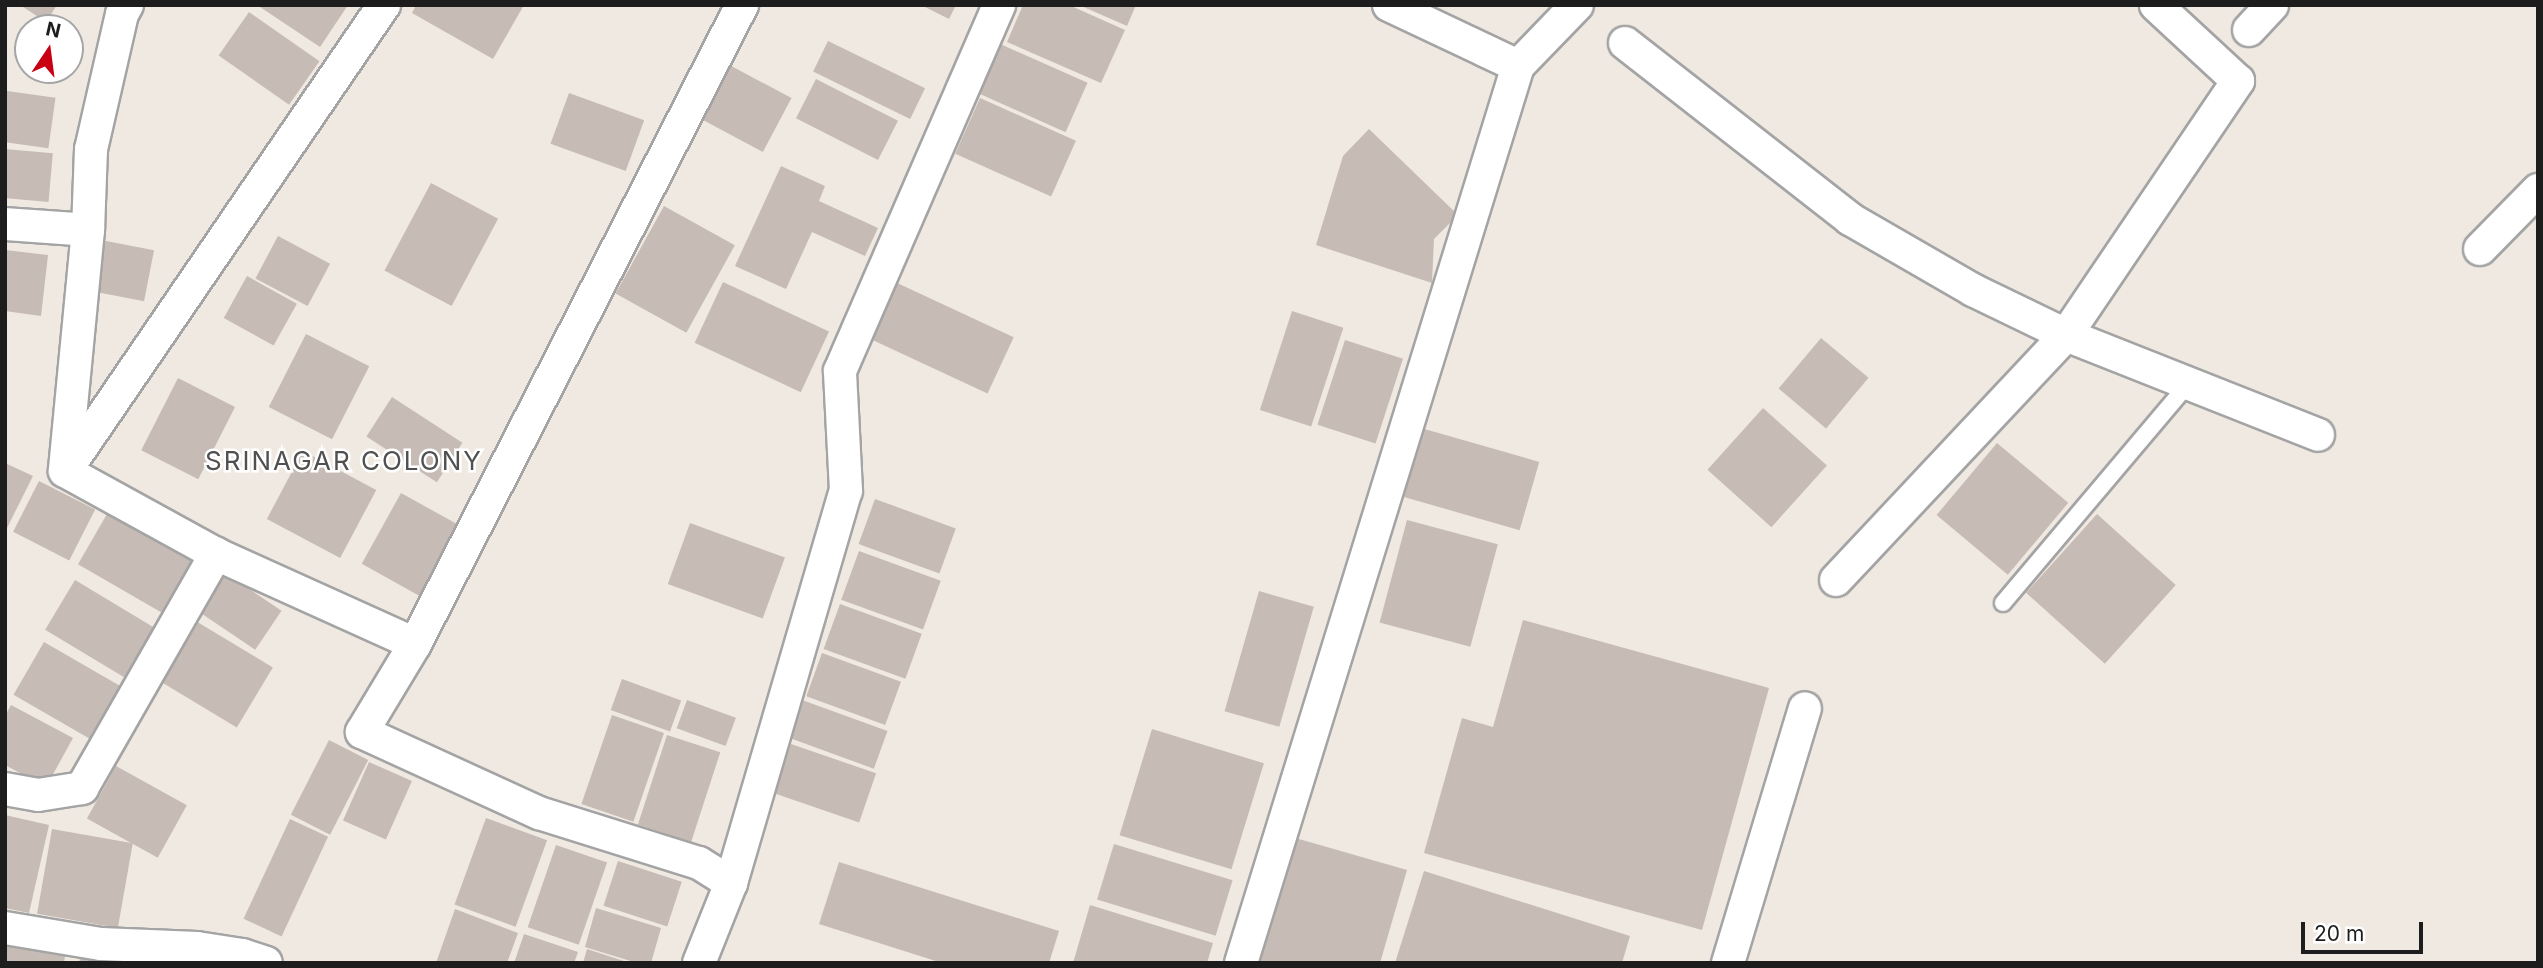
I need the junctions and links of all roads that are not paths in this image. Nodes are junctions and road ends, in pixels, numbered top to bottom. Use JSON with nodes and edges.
{"nodes":[{"id":1,"x":127,"y":5,"type":"edge"},
{"id":2,"x":384,"y":5,"type":"edge"},
{"id":3,"x":742,"y":5,"type":"edge"},
{"id":4,"x":999,"y":5,"type":"edge"},
{"id":5,"x":1389,"y":5,"type":"edge"},
{"id":6,"x":1577,"y":5,"type":"edge"},
{"id":7,"x":2156,"y":5,"type":"edge"},
{"id":8,"x":2272,"y":5,"type":"edge"},
{"id":9,"x":2249,"y":30,"type":"dead end"},
{"id":10,"x":1625,"y":43,"type":"dead end"},
{"id":11,"x":1518,"y":66,"type":"junction"},
{"id":12,"x":2538,"y":190,"type":"edge"},
{"id":13,"x":5,"y":224,"type":"edge"},
{"id":14,"x":89,"y":230,"type":"junction"},
{"id":15,"x":2480,"y":249,"type":"dead end"},
{"id":16,"x":2066,"y":335,"type":"junction"},
{"id":17,"x":2188,"y":383,"type":"junction"},
{"id":18,"x":2318,"y":435,"type":"dead end"},
{"id":19,"x":65,"y":471,"type":"junction"},
{"id":20,"x":216,"y":554,"type":"junction"},
{"id":21,"x":1836,"y":580,"type":"dead end"},
{"id":22,"x":2003,"y":603,"type":"dead end"},
{"id":23,"x":415,"y":645,"type":"junction"},
{"id":24,"x":1805,"y":708,"type":"dead end"},
{"id":25,"x":5,"y":789,"type":"edge"},
{"id":26,"x":731,"y":883,"type":"junction"},
{"id":27,"x":5,"y":928,"type":"edge"},
{"id":28,"x":266,"y":963,"type":"edge"},
{"id":29,"x":699,"y":963,"type":"edge"},
{"id":30,"x":1241,"y":963,"type":"edge"},
{"id":31,"x":1728,"y":963,"type":"edge"}],
"edges":[{"from":1,"to":14,"type":"street"},
{"from":2,"to":19,"type":"street"},
{"from":3,"to":23,"type":"street"},
{"from":4,"to":26,"type":"street"},
{"from":5,"to":11,"type":"street"},
{"from":6,"to":11,"type":"street"},
{"from":7,"to":16,"type":"street"},
{"from":8,"to":9,"type":"street"},
{"from":10,"to":16,"type":"street"},
{"from":11,"to":30,"type":"street"},
{"from":12,"to":15,"type":"street"},
{"from":13,"to":14,"type":"street"},
{"from":14,"to":19,"type":"street"},
{"from":16,"to":17,"type":"street"},
{"from":16,"to":21,"type":"street"},
{"from":17,"to":18,"type":"street"},
{"from":17,"to":22,"type":"lane"},
{"from":19,"to":20,"type":"street"},
{"from":20,"to":23,"type":"street"},
{"from":20,"to":25,"type":"street"},
{"from":23,"to":26,"type":"street"},
{"from":24,"to":31,"type":"street"},
{"from":26,"to":29,"type":"street"},
{"from":27,"to":28,"type":"street"}]}
